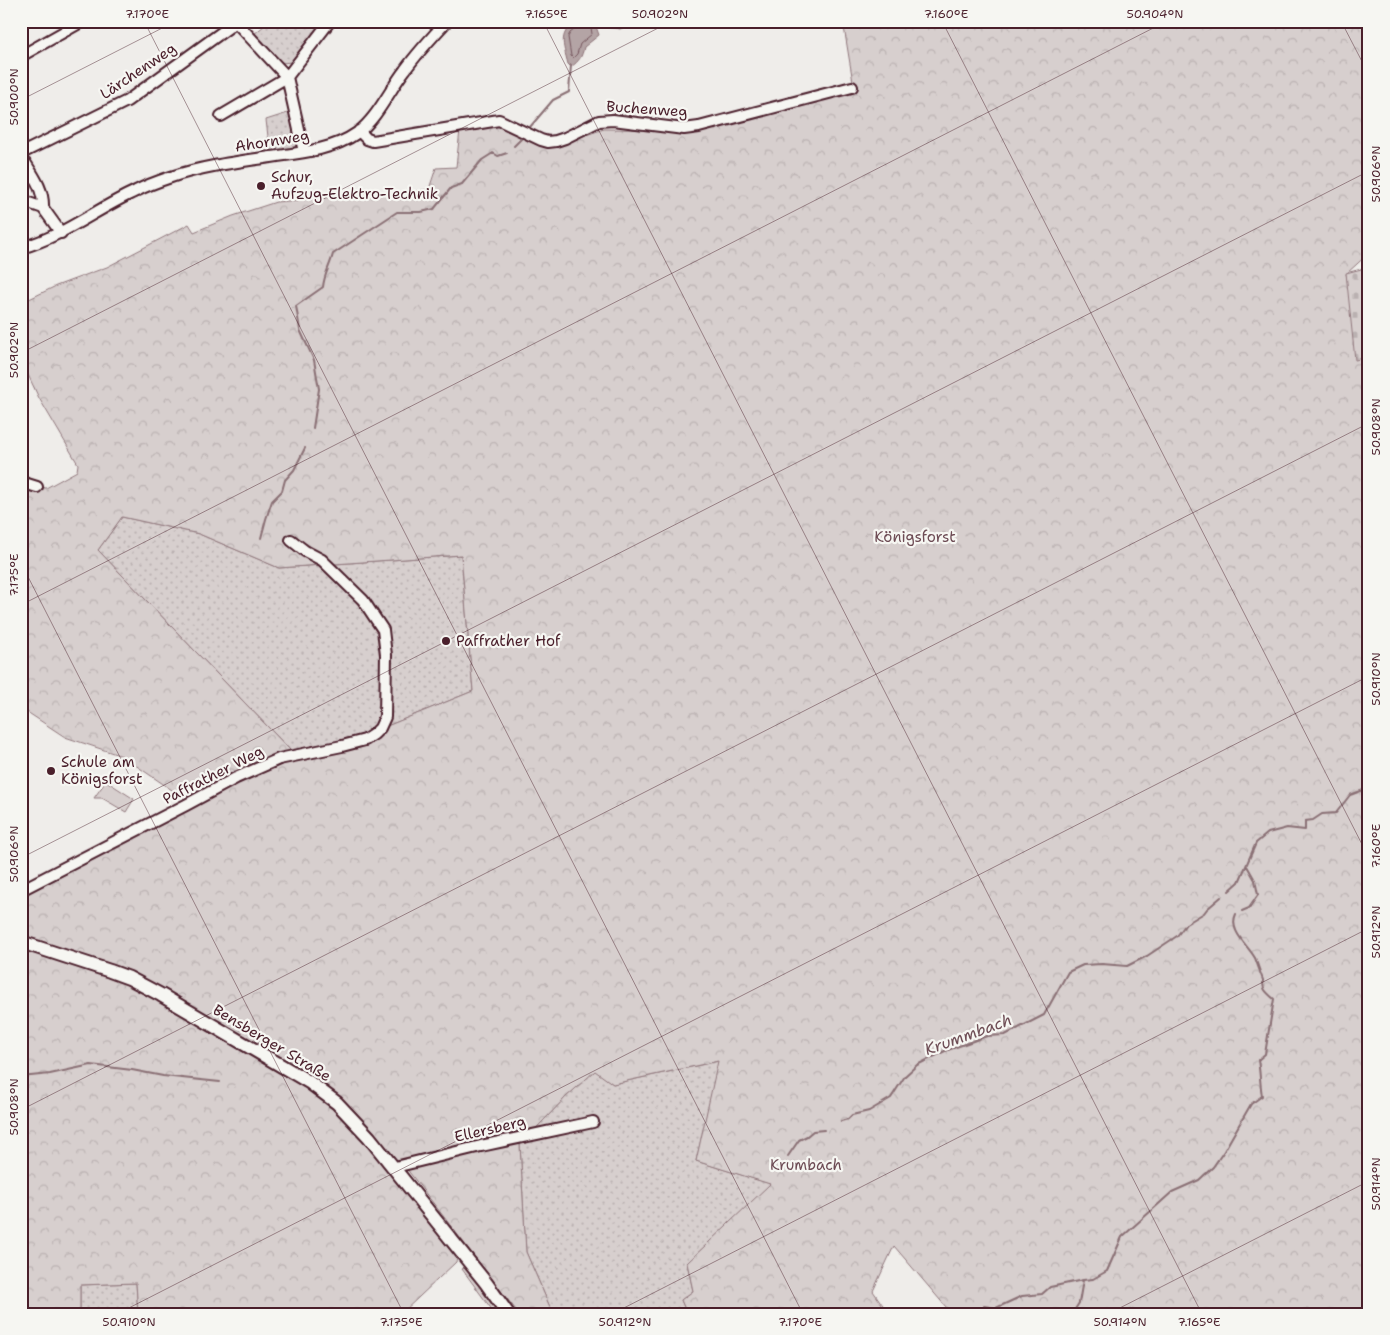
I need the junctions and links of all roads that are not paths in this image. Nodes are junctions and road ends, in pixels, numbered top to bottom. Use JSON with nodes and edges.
{"nodes":[{"id":1,"x":83,"y":21,"type":"edge"},
{"id":2,"x":330,"y":21,"type":"edge"},
{"id":3,"x":447,"y":21,"type":"edge"},
{"id":4,"x":236,"y":22,"type":"edge"},
{"id":5,"x":21,"y":56,"type":"edge"},
{"id":6,"x":287,"y":77,"type":"junction"},
{"id":7,"x":852,"y":86,"type":"dead end"},
{"id":8,"x":221,"y":116,"type":"dead end"},
{"id":9,"x":360,"y":131,"type":"junction"},
{"id":10,"x":26,"y":151,"type":"dead end"},
{"id":11,"x":304,"y":152,"type":"junction"},
{"id":12,"x":26,"y":164,"type":"dead end"},
{"id":13,"x":21,"y":197,"type":"edge"},
{"id":14,"x":43,"y":208,"type":"junction"},
{"id":15,"x":61,"y":233,"type":"junction"},
{"id":16,"x":21,"y":248,"type":"edge"},
{"id":17,"x":21,"y":482,"type":"edge"},
{"id":18,"x":37,"y":487,"type":"dead end"},
{"id":19,"x":291,"y":540,"type":"dead end"},
{"id":20,"x":21,"y":890,"type":"edge"},
{"id":21,"x":21,"y":942,"type":"edge"},
{"id":22,"x":593,"y":1122,"type":"dead end"},
{"id":23,"x":395,"y":1169,"type":"junction"},
{"id":24,"x":508,"y":1314,"type":"edge"}],
"edges":[{"from":1,"to":5,"type":"street"},
{"from":2,"to":6,"type":"street"},
{"from":3,"to":9,"type":"street","name":"Ahornweg"},
{"from":4,"to":6,"type":"street"},
{"from":4,"to":10,"type":"street","name":"Lärchenweg"},
{"from":6,"to":8,"type":"street"},
{"from":6,"to":11,"type":"street"},
{"from":7,"to":9,"type":"street","name":"Buchenweg"},
{"from":9,"to":11,"type":"street","name":"Ahornweg"},
{"from":11,"to":15,"type":"street","name":"Ahornweg"},
{"from":12,"to":14,"type":"street"},
{"from":13,"to":14,"type":"street"},
{"from":14,"to":15,"type":"street"},
{"from":15,"to":16,"type":"street","name":"Ahornweg"},
{"from":17,"to":18,"type":"street"},
{"from":19,"to":20,"type":"street","name":"Paffrather Weg"},
{"from":21,"to":23,"type":"main road","name":"Bensberger Straße"},
{"from":22,"to":23,"type":"street","name":"Ellersberg"},
{"from":23,"to":24,"type":"main road","name":"Bensberger Straße"}]}
